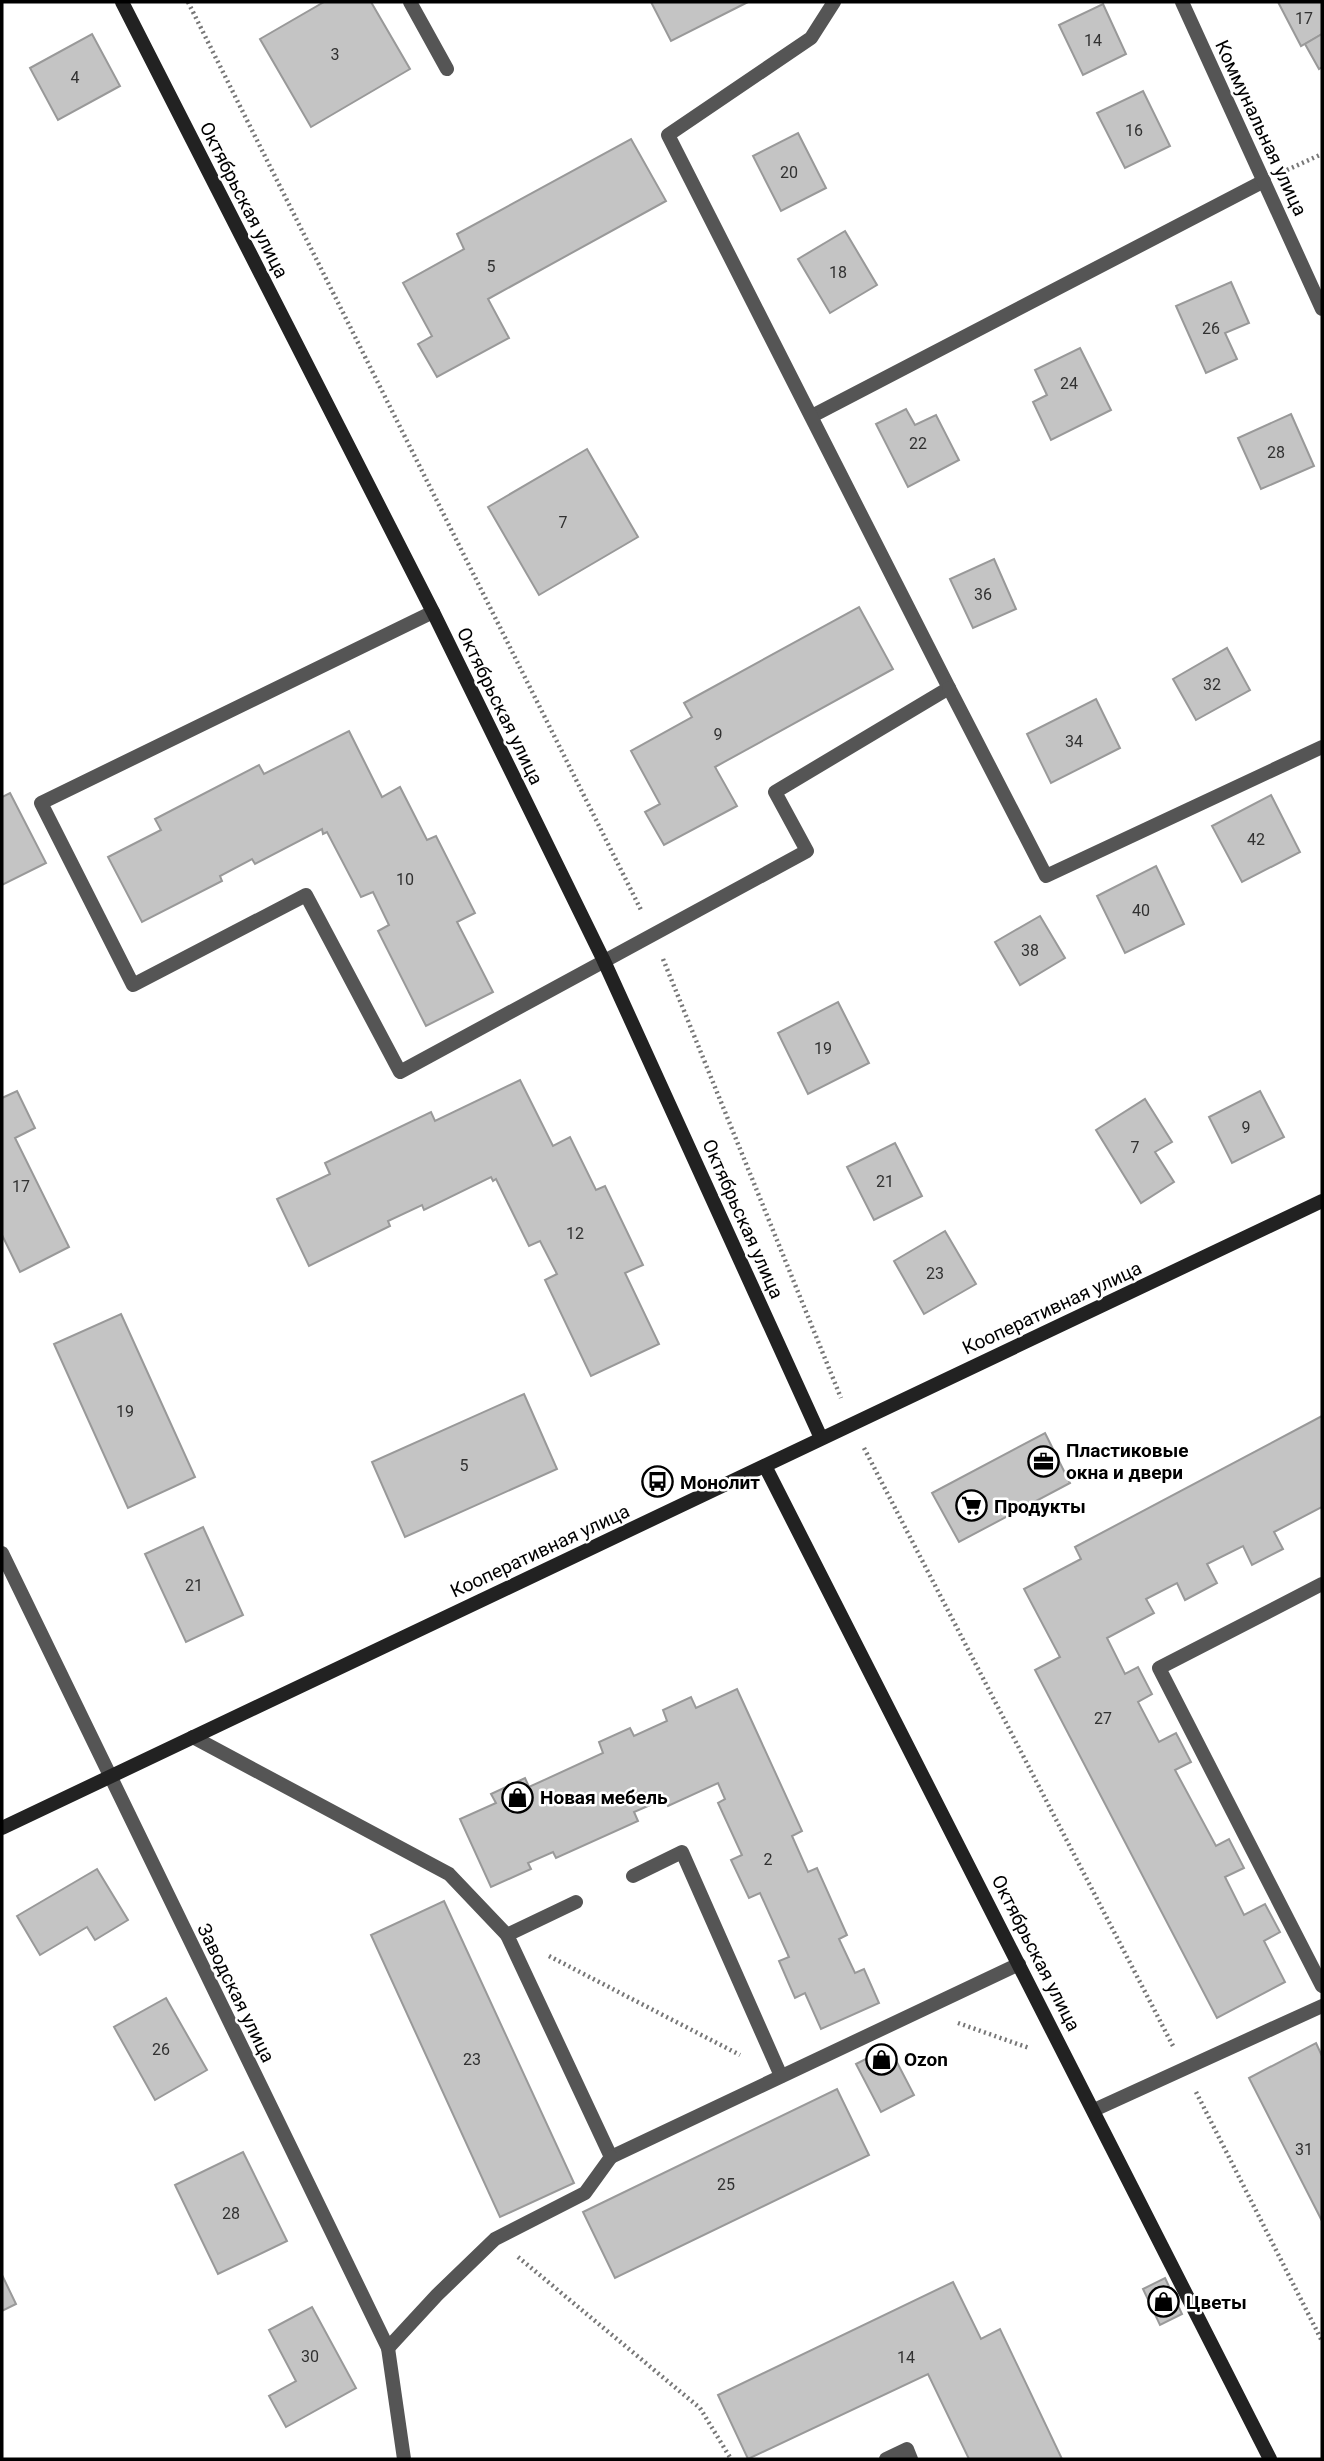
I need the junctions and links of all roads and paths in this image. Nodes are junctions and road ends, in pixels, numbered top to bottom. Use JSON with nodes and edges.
{"nodes":[{"id":1,"x":121,"y":2,"type":"edge"},
{"id":2,"x":188,"y":2,"type":"edge"},
{"id":3,"x":410,"y":2,"type":"edge"},
{"id":4,"x":834,"y":2,"type":"edge"},
{"id":5,"x":1182,"y":2,"type":"edge"},
{"id":6,"x":447,"y":69,"type":"dead end"},
{"id":7,"x":1322,"y":153,"type":"edge"},
{"id":8,"x":1264,"y":181,"type":"junction"},
{"id":9,"x":1322,"y":309,"type":"edge"},
{"id":10,"x":812,"y":416,"type":"junction"},
{"id":11,"x":433,"y":612,"type":"junction"},
{"id":12,"x":949,"y":688,"type":"junction"},
{"id":13,"x":1322,"y":747,"type":"edge"},
{"id":14,"x":652,"y":933,"type":"junction"},
{"id":15,"x":603,"y":959,"type":"junction"},
{"id":16,"x":1322,"y":1201,"type":"edge"},
{"id":17,"x":852,"y":1424,"type":"junction"},
{"id":18,"x":821,"y":1438,"type":"junction"},
{"id":19,"x":765,"y":1466,"type":"junction"},
{"id":20,"x":2,"y":1553,"type":"edge"},
{"id":21,"x":1322,"y":1584,"type":"edge"},
{"id":22,"x":193,"y":1737,"type":"junction"},
{"id":23,"x":109,"y":1777,"type":"junction"},
{"id":24,"x":2,"y":1828,"type":"edge"},
{"id":25,"x":633,"y":1875,"type":"dead end"},
{"id":26,"x":576,"y":1902,"type":"dead end"},
{"id":27,"x":507,"y":1935,"type":"junction"},
{"id":28,"x":1019,"y":1964,"type":"junction"},
{"id":29,"x":1322,"y":1986,"type":"edge"},
{"id":30,"x":1322,"y":2006,"type":"edge"},
{"id":31,"x":921,"y":2010,"type":"junction"},
{"id":32,"x":1070,"y":2063,"type":"junction"},
{"id":33,"x":1184,"y":2068,"type":"junction"},
{"id":34,"x":781,"y":2076,"type":"junction"},
{"id":35,"x":1094,"y":2110,"type":"junction"},
{"id":36,"x":611,"y":2157,"type":"junction"},
{"id":37,"x":495,"y":2239,"type":"junction"},
{"id":38,"x":1322,"y":2341,"type":"edge"},
{"id":39,"x":388,"y":2348,"type":"junction"},
{"id":40,"x":404,"y":2459,"type":"edge"},
{"id":41,"x":731,"y":2459,"type":"edge"},
{"id":42,"x":886,"y":2459,"type":"edge"},
{"id":43,"x":911,"y":2459,"type":"edge"},
{"id":44,"x":1270,"y":2459,"type":"edge"}],
"edges":[{"from":1,"to":11,"type":"street","name":"Октябрьская улица"},
{"from":2,"to":14,"type":"path"},
{"from":3,"to":6,"type":"street"},
{"from":4,"to":10,"type":"street"},
{"from":5,"to":8,"type":"street","name":"Коммунальная улица"},
{"from":7,"to":8,"type":"path"},
{"from":8,"to":9,"type":"street","name":"Коммунальная улица"},
{"from":8,"to":10,"type":"street"},
{"from":10,"to":12,"type":"street"},
{"from":11,"to":15,"type":"street","name":"Октябрьская улица"},
{"from":11,"to":15,"type":"street"},
{"from":12,"to":13,"type":"street"},
{"from":12,"to":14,"type":"street"},
{"from":14,"to":15,"type":"street"},
{"from":14,"to":17,"type":"path"},
{"from":15,"to":18,"type":"street","name":"Октябрьская улица"},
{"from":16,"to":17,"type":"street","name":"Кооперативная улица"},
{"from":17,"to":18,"type":"street","name":"Кооперативная улица"},
{"from":17,"to":33,"type":"path"},
{"from":18,"to":19,"type":"street","name":"Кооперативная улица"},
{"from":19,"to":22,"type":"street","name":"Кооперативная улица"},
{"from":19,"to":28,"type":"street","name":"Октябрьская улица"},
{"from":20,"to":23,"type":"street","name":"Заводская улица"},
{"from":21,"to":29,"type":"street"},
{"from":22,"to":23,"type":"street","name":"Кооперативная улица"},
{"from":22,"to":27,"type":"street"},
{"from":23,"to":24,"type":"street","name":"Кооперативная улица"},
{"from":23,"to":39,"type":"street","name":"Заводская улица"},
{"from":25,"to":34,"type":"street"},
{"from":26,"to":27,"type":"street"},
{"from":27,"to":34,"type":"path"},
{"from":27,"to":36,"type":"street"},
{"from":28,"to":31,"type":"street"},
{"from":28,"to":32,"type":"street","name":"Октябрьская улица"},
{"from":30,"to":33,"type":"street"},
{"from":31,"to":32,"type":"path"},
{"from":31,"to":34,"type":"street"},
{"from":32,"to":35,"type":"street","name":"Октябрьская улица"},
{"from":33,"to":35,"type":"street"},
{"from":33,"to":38,"type":"path"},
{"from":34,"to":36,"type":"street"},
{"from":35,"to":44,"type":"street","name":"Октябрьская улица"},
{"from":36,"to":37,"type":"street"},
{"from":37,"to":39,"type":"street"},
{"from":37,"to":41,"type":"path"},
{"from":39,"to":40,"type":"street","name":"Заводская улица"},
{"from":42,"to":43,"type":"street"}]}
